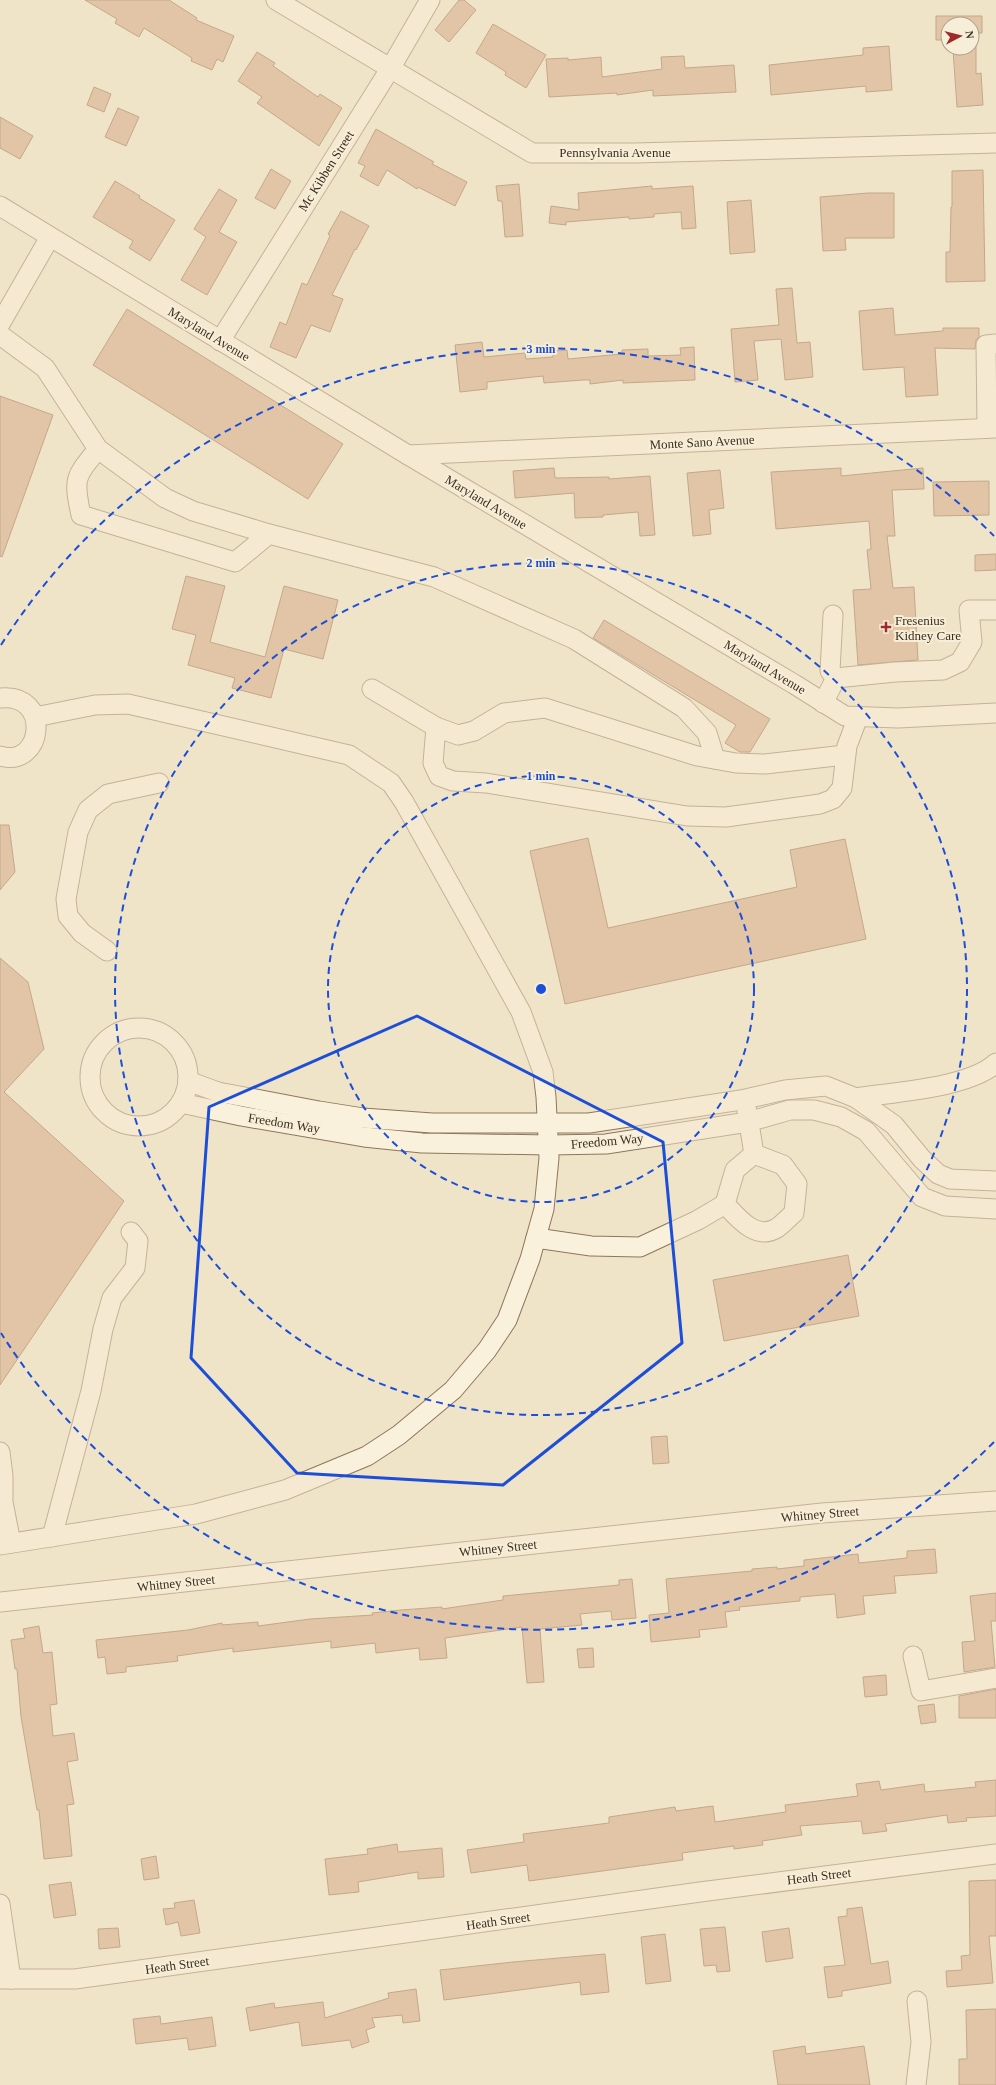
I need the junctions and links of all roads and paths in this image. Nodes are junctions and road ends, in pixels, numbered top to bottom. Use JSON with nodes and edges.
{"nodes":[{"id":1,"x":276,"y":0,"type":"edge"},
{"id":2,"x":430,"y":0,"type":"edge"},
{"id":3,"x":390,"y":69,"type":"junction"},
{"id":4,"x":996,"y":143,"type":"edge"},
{"id":5,"x":0,"y":206,"type":"edge"},
{"id":6,"x":50,"y":237,"type":"junction"},
{"id":7,"x":0,"y":324,"type":"edge"},
{"id":8,"x":0,"y":335,"type":"edge"},
{"id":9,"x":220,"y":341,"type":"junction"},
{"id":10,"x":996,"y":344,"type":"edge"},
{"id":11,"x":991,"y":428,"type":"edge"},
{"id":12,"x":98,"y":449,"type":"junction"},
{"id":13,"x":408,"y":455,"type":"junction"},
{"id":14,"x":270,"y":534,"type":"junction"},
{"id":15,"x":996,"y":610,"type":"edge"},
{"id":16,"x":833,"y":615,"type":"dead end"},
{"id":17,"x":836,"y":678,"type":"junction"},
{"id":18,"x":372,"y":690,"type":"dead end"},
{"id":19,"x":0,"y":698,"type":"edge"},
{"id":20,"x":823,"y":703,"type":"junction"},
{"id":21,"x":996,"y":713,"type":"edge"},
{"id":22,"x":35,"y":717,"type":"junction"},
{"id":23,"x":858,"y":717,"type":"junction"},
{"id":24,"x":436,"y":727,"type":"junction"},
{"id":25,"x":845,"y":755,"type":"junction"},
{"id":26,"x":0,"y":756,"type":"edge"},
{"id":27,"x":715,"y":759,"type":"junction"},
{"id":28,"x":159,"y":783,"type":"dead end"},
{"id":29,"x":107,"y":951,"type":"dead end"},
{"id":30,"x":996,"y":1063,"type":"edge"},
{"id":31,"x":188,"y":1081,"type":"junction"},
{"id":32,"x":856,"y":1098,"type":"junction"},
{"id":33,"x":745,"y":1099,"type":"junction"},
{"id":34,"x":181,"y":1103,"type":"junction"},
{"id":35,"x":748,"y":1122,"type":"junction"},
{"id":36,"x":548,"y":1124,"type":"junction"},
{"id":37,"x":548,"y":1145,"type":"junction"},
{"id":38,"x":754,"y":1154,"type":"junction"},
{"id":39,"x":996,"y":1182,"type":"edge"},
{"id":40,"x":725,"y":1204,"type":"junction"},
{"id":41,"x":996,"y":1209,"type":"edge"},
{"id":42,"x":131,"y":1232,"type":"dead end"},
{"id":43,"x":536,"y":1238,"type":"junction"},
{"id":44,"x":0,"y":1452,"type":"edge"},
{"id":45,"x":996,"y":1501,"type":"edge"},
{"id":46,"x":52,"y":1537,"type":"junction"},
{"id":47,"x":5,"y":1544,"type":"edge"},
{"id":48,"x":0,"y":1602,"type":"edge"},
{"id":49,"x":913,"y":1656,"type":"dead end"},
{"id":50,"x":996,"y":1678,"type":"edge"},
{"id":51,"x":996,"y":1854,"type":"edge"},
{"id":52,"x":0,"y":1904,"type":"edge"},
{"id":53,"x":6,"y":1979,"type":"edge"},
{"id":54,"x":917,"y":2001,"type":"dead end"},
{"id":55,"x":916,"y":2085,"type":"edge"}],
"edges":[{"from":1,"to":3,"type":"street","name":"Pennsylvania Avenue"},
{"from":2,"to":3,"type":"street","name":"Mc Kibben Street"},
{"from":3,"to":4,"type":"street","name":"Pennsylvania Avenue"},
{"from":3,"to":9,"type":"street","name":"Mc Kibben Street"},
{"from":5,"to":6,"type":"street","name":"Maryland Avenue"},
{"from":6,"to":7,"type":"street"},
{"from":6,"to":9,"type":"street","name":"Maryland Avenue"},
{"from":8,"to":12,"type":"street"},
{"from":9,"to":13,"type":"street","name":"Maryland Avenue"},
{"from":10,"to":11,"type":"street"},
{"from":11,"to":13,"type":"street","name":"Monte Sano Avenue"},
{"from":12,"to":14,"type":"street"},
{"from":12,"to":14,"type":"street"},
{"from":13,"to":20,"type":"street","name":"Maryland Avenue"},
{"from":14,"to":27,"type":"street"},
{"from":15,"to":17,"type":"street"},
{"from":16,"to":17,"type":"street"},
{"from":17,"to":20,"type":"street"},
{"from":18,"to":24,"type":"street"},
{"from":19,"to":22,"type":"street"},
{"from":20,"to":23,"type":"street","name":"Maryland Avenue"},
{"from":21,"to":23,"type":"street","name":"Maryland Avenue"},
{"from":22,"to":26,"type":"street"},
{"from":22,"to":36,"type":"street"},
{"from":23,"to":25,"type":"street"},
{"from":24,"to":25,"type":"street"},
{"from":24,"to":27,"type":"street"},
{"from":25,"to":27,"type":"street"},
{"from":28,"to":29,"type":"street"},
{"from":30,"to":32,"type":"street"},
{"from":31,"to":34,"type":"street"},
{"from":31,"to":34,"type":"street"},
{"from":31,"to":36,"type":"street","name":"Freedom Way"},
{"from":32,"to":33,"type":"street","name":"Freedom Way"},
{"from":32,"to":39,"type":"street","name":"Freedom Way"},
{"from":33,"to":35,"type":"street"},
{"from":33,"to":36,"type":"street","name":"Freedom Way"},
{"from":34,"to":37,"type":"street","name":"Freedom Way"},
{"from":35,"to":37,"type":"street","name":"Freedom Way"},
{"from":35,"to":38,"type":"street"},
{"from":35,"to":41,"type":"street","name":"Freedom Way"},
{"from":36,"to":37,"type":"street"},
{"from":37,"to":43,"type":"street"},
{"from":38,"to":40,"type":"street"},
{"from":38,"to":40,"type":"street"},
{"from":40,"to":43,"type":"street"},
{"from":42,"to":46,"type":"street"},
{"from":43,"to":46,"type":"street"},
{"from":44,"to":47,"type":"street"},
{"from":45,"to":48,"type":"street","name":"Whitney Street"},
{"from":46,"to":47,"type":"street"},
{"from":49,"to":50,"type":"street"},
{"from":51,"to":53,"type":"street","name":"Heath Street"},
{"from":52,"to":53,"type":"street"},
{"from":54,"to":55,"type":"street"}]}
